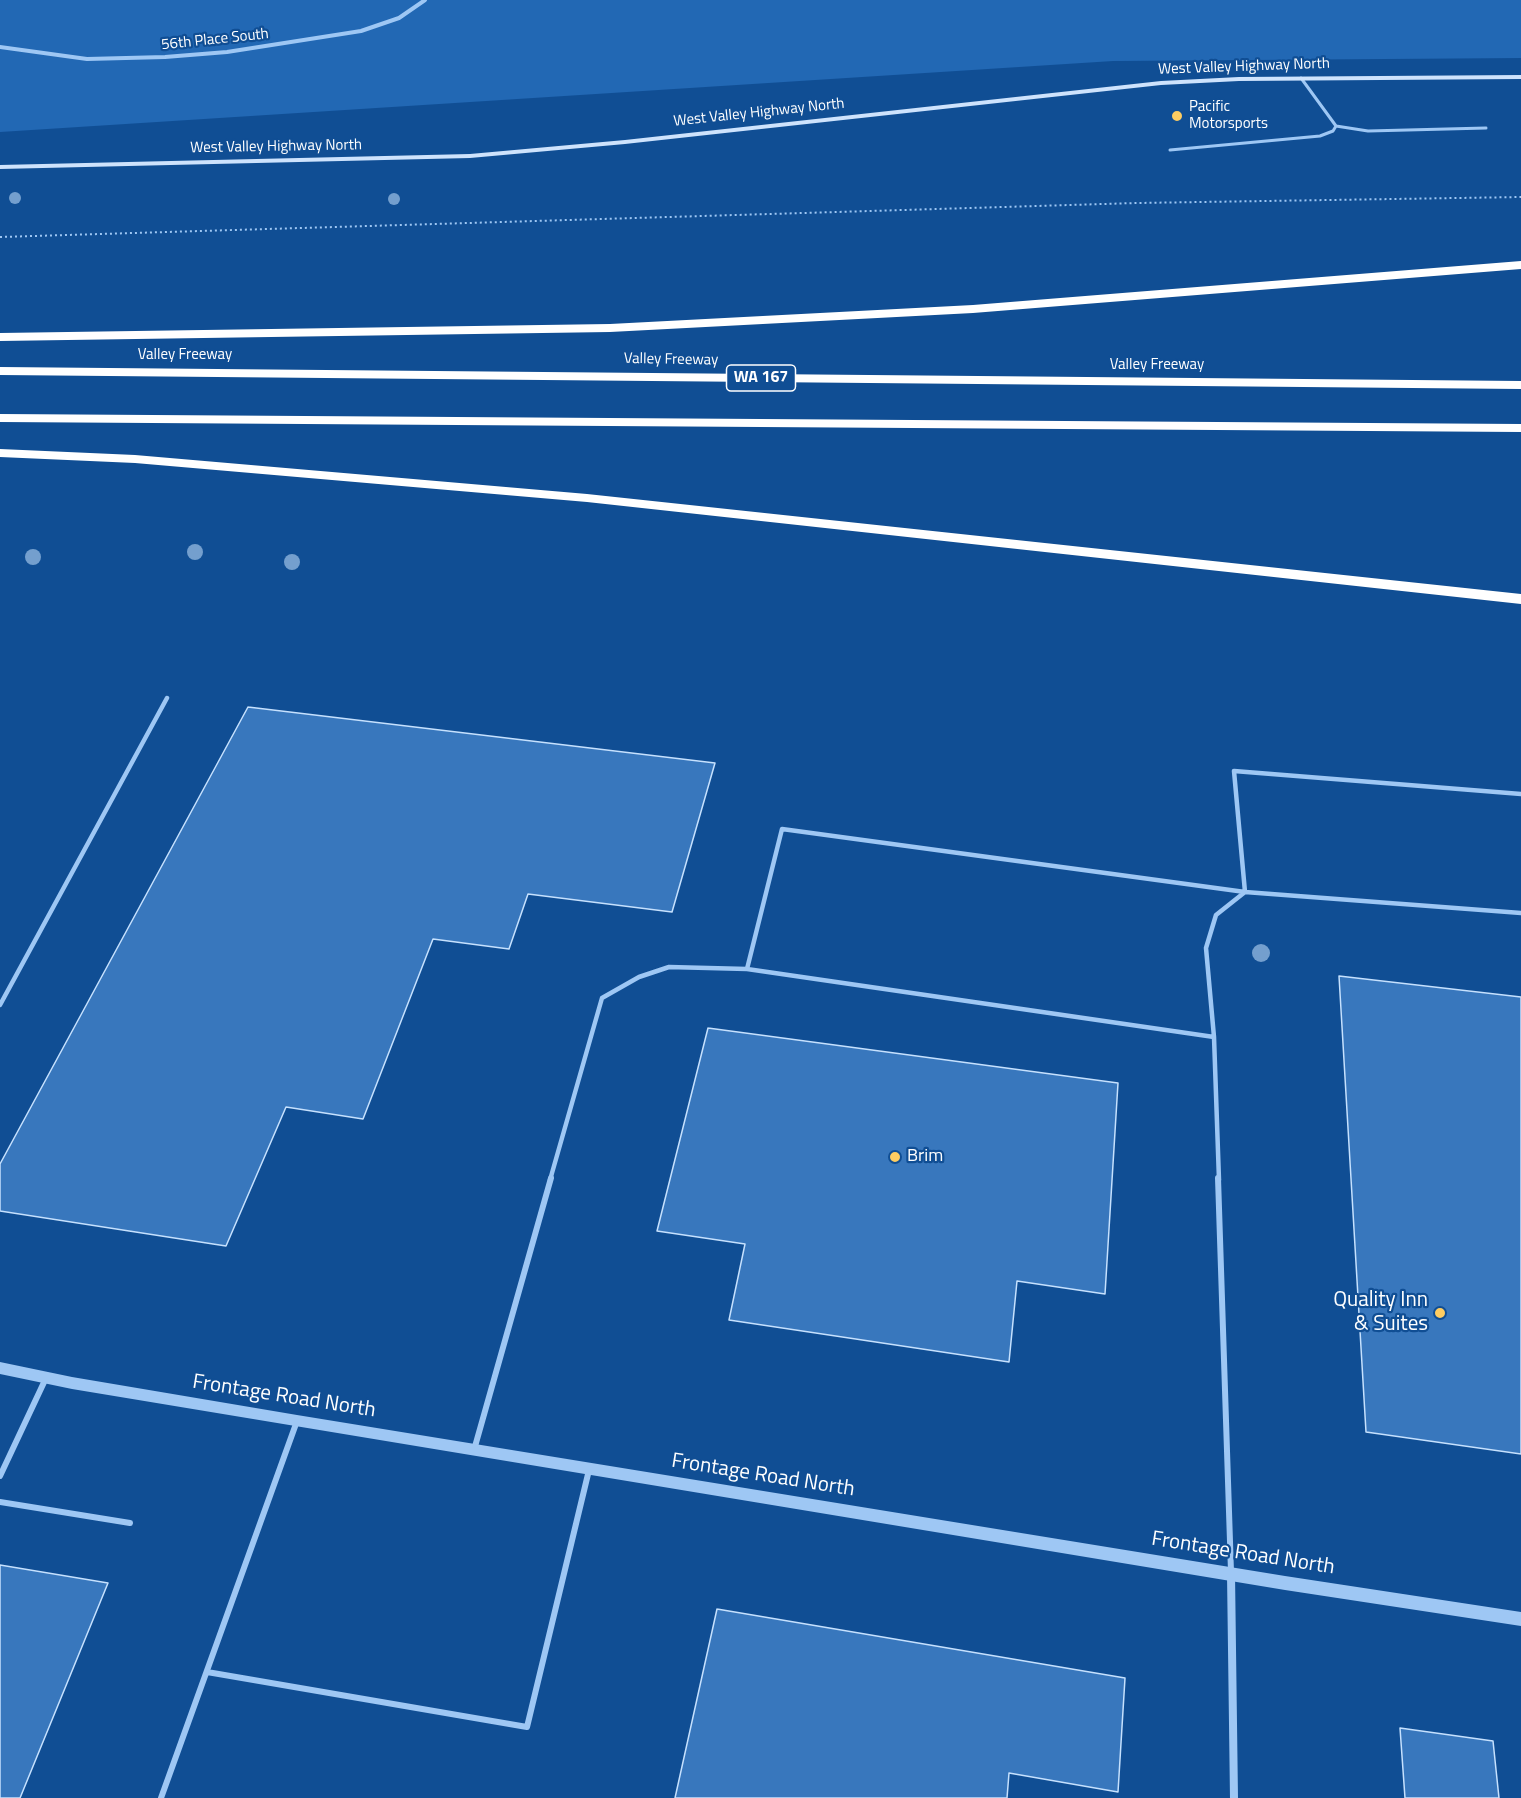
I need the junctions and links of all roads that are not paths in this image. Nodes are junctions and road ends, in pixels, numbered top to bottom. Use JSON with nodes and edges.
{"nodes":[{"id":1,"x":425,"y":0,"type":"edge"},
{"id":2,"x":0,"y":47,"type":"edge"},
{"id":3,"x":1521,"y":77,"type":"edge"},
{"id":4,"x":1301,"y":78,"type":"junction"},
{"id":5,"x":1336,"y":126,"type":"junction"},
{"id":6,"x":1486,"y":128,"type":"dead end"},
{"id":7,"x":1170,"y":150,"type":"dead end"},
{"id":8,"x":0,"y":167,"type":"edge"},
{"id":9,"x":1521,"y":265,"type":"edge"},
{"id":10,"x":0,"y":337,"type":"edge"},
{"id":11,"x":0,"y":371,"type":"edge"},
{"id":12,"x":1521,"y":385,"type":"edge"},
{"id":13,"x":0,"y":418,"type":"edge"},
{"id":14,"x":1521,"y":428,"type":"edge"},
{"id":15,"x":0,"y":453,"type":"edge"},
{"id":16,"x":1521,"y":599,"type":"edge"},
{"id":17,"x":167,"y":698,"type":"dead end"},
{"id":18,"x":1521,"y":794,"type":"edge"},
{"id":19,"x":1245,"y":892,"type":"junction"},
{"id":20,"x":1521,"y":913,"type":"edge"},
{"id":21,"x":747,"y":969,"type":"junction"},
{"id":22,"x":0,"y":1005,"type":"edge"},
{"id":23,"x":1214,"y":1037,"type":"junction"},
{"id":24,"x":0,"y":1368,"type":"edge"},
{"id":25,"x":46,"y":1378,"type":"junction"},
{"id":26,"x":297,"y":1421,"type":"junction"},
{"id":27,"x":474,"y":1450,"type":"junction"},
{"id":28,"x":589,"y":1468,"type":"junction"},
{"id":29,"x":0,"y":1476,"type":"edge"},
{"id":30,"x":0,"y":1502,"type":"edge"},
{"id":31,"x":130,"y":1523,"type":"dead end"},
{"id":32,"x":1232,"y":1574,"type":"junction"},
{"id":33,"x":1521,"y":1619,"type":"edge"},
{"id":34,"x":207,"y":1672,"type":"junction"},
{"id":35,"x":162,"y":1798,"type":"edge"},
{"id":36,"x":1234,"y":1798,"type":"edge"}],
"edges":[{"from":1,"to":2,"type":"street","name":"56th Place South"},
{"from":3,"to":4,"type":"main road","name":"West Valley Highway North"},
{"from":4,"to":5,"type":"lane"},
{"from":4,"to":8,"type":"main road","name":"West Valley Highway North"},
{"from":5,"to":6,"type":"lane"},
{"from":5,"to":7,"type":"lane"},
{"from":9,"to":10,"type":"highway"},
{"from":11,"to":12,"type":"highway","name":"Valley Freeway","number":"WA 167"},
{"from":13,"to":14,"type":"highway"},
{"from":15,"to":16,"type":"highway"},
{"from":17,"to":22,"type":"lane"},
{"from":18,"to":19,"type":"lane"},
{"from":19,"to":20,"type":"lane"},
{"from":19,"to":21,"type":"lane"},
{"from":19,"to":23,"type":"lane"},
{"from":21,"to":23,"type":"lane"},
{"from":21,"to":27,"type":"lane"},
{"from":23,"to":32,"type":"lane"},
{"from":24,"to":25,"type":"street","name":"Frontage Road North"},
{"from":25,"to":26,"type":"street","name":"Frontage Road North"},
{"from":25,"to":29,"type":"lane"},
{"from":26,"to":27,"type":"street","name":"Frontage Road North"},
{"from":26,"to":34,"type":"lane"},
{"from":27,"to":28,"type":"street","name":"Frontage Road North"},
{"from":28,"to":32,"type":"street","name":"Frontage Road North"},
{"from":28,"to":34,"type":"lane"},
{"from":30,"to":31,"type":"lane"},
{"from":32,"to":33,"type":"street","name":"Frontage Road North"},
{"from":32,"to":36,"type":"street"},
{"from":34,"to":35,"type":"lane"}]}
